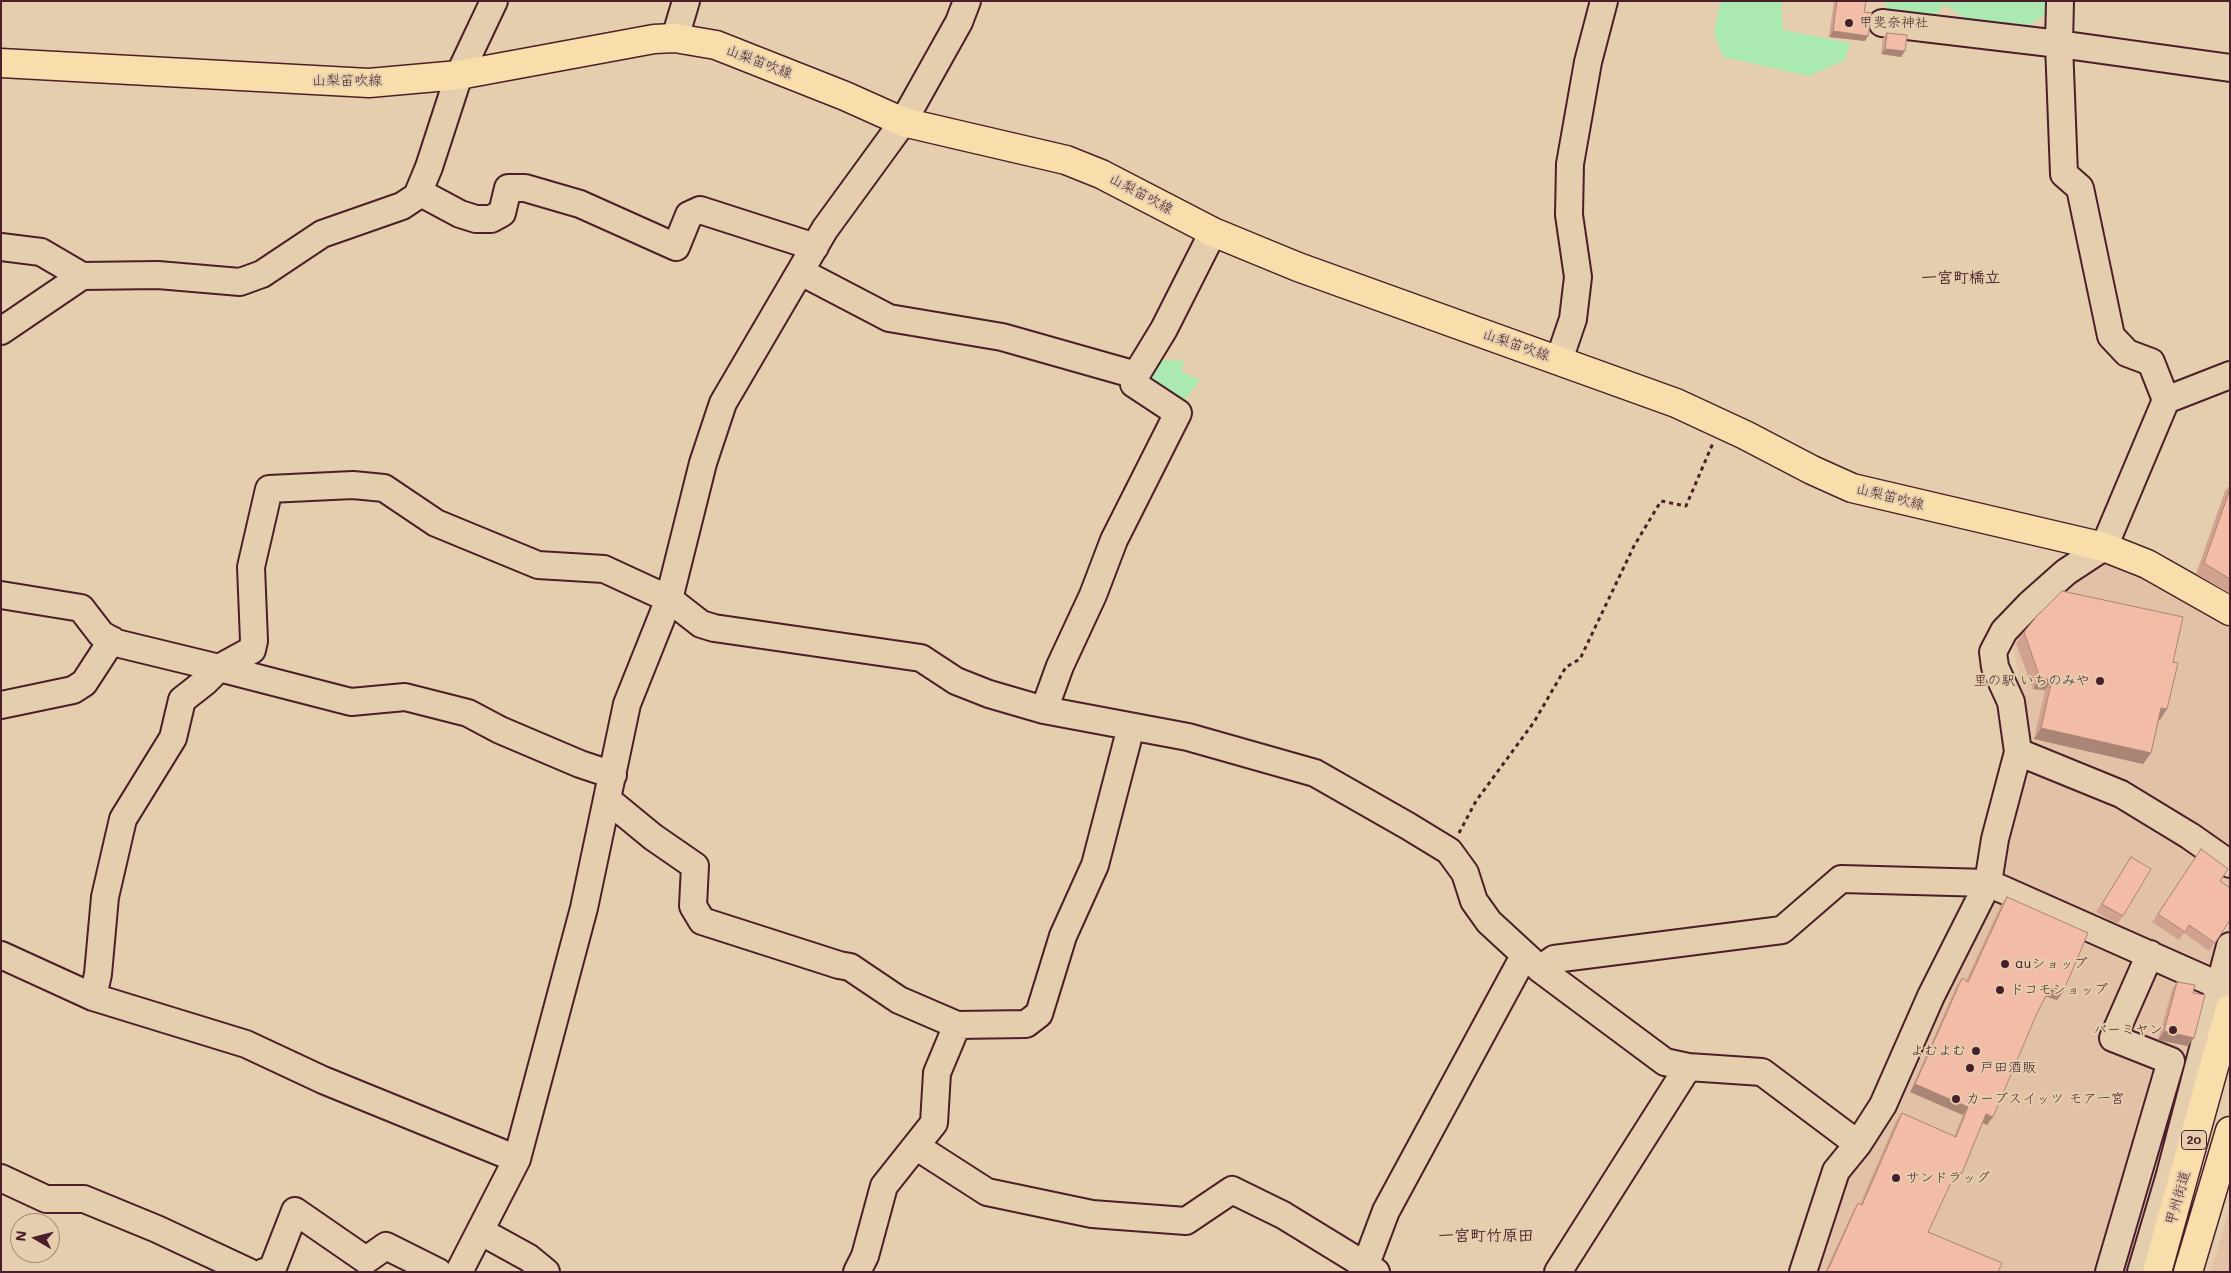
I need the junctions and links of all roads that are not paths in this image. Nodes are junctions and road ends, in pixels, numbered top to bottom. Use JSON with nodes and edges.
{"nodes":[{"id":1,"x":494,"y":1,"type":"edge"},
{"id":2,"x":686,"y":1,"type":"edge"},
{"id":3,"x":967,"y":1,"type":"edge"},
{"id":4,"x":1604,"y":1,"type":"edge"},
{"id":5,"x":2060,"y":1,"type":"edge"},
{"id":6,"x":1882,"y":23,"type":"dead end"},
{"id":7,"x":675,"y":38,"type":"junction"},
{"id":8,"x":2059,"y":44,"type":"junction"},
{"id":9,"x":1,"y":63,"type":"edge"},
{"id":10,"x":2230,"y":68,"type":"edge"},
{"id":11,"x":459,"y":75,"type":"junction"},
{"id":12,"x":903,"y":122,"type":"junction"},
{"id":13,"x":419,"y":192,"type":"junction"},
{"id":14,"x":1214,"y":232,"type":"junction"},
{"id":15,"x":1,"y":247,"type":"edge"},
{"id":16,"x":815,"y":248,"type":"junction"},
{"id":17,"x":801,"y":272,"type":"junction"},
{"id":18,"x":82,"y":276,"type":"junction"},
{"id":19,"x":1,"y":331,"type":"edge"},
{"id":20,"x":1559,"y":360,"type":"junction"},
{"id":21,"x":1136,"y":375,"type":"junction"},
{"id":22,"x":2230,"y":375,"type":"edge"},
{"id":23,"x":2166,"y":400,"type":"junction"},
{"id":24,"x":2104,"y":547,"type":"junction"},
{"id":25,"x":1,"y":595,"type":"edge"},
{"id":26,"x":669,"y":599,"type":"junction"},
{"id":27,"x":2230,"y":611,"type":"edge"},
{"id":28,"x":112,"y":640,"type":"junction"},
{"id":29,"x":219,"y":668,"type":"junction"},
{"id":30,"x":1,"y":705,"type":"edge"},
{"id":31,"x":1044,"y":710,"type":"junction"},
{"id":32,"x":1132,"y":728,"type":"junction"},
{"id":33,"x":2018,"y":752,"type":"junction"},
{"id":34,"x":610,"y":788,"type":"junction"},
{"id":35,"x":2230,"y":864,"type":"edge"},
{"id":36,"x":1988,"y":883,"type":"junction"},
{"id":37,"x":2230,"y":946,"type":"edge"},
{"id":38,"x":2150,"y":954,"type":"junction"},
{"id":39,"x":1,"y":955,"type":"edge"},
{"id":40,"x":1532,"y":963,"type":"junction"},
{"id":41,"x":93,"y":997,"type":"junction"},
{"id":42,"x":2225,"y":997,"type":"edge"},
{"id":43,"x":958,"y":1025,"type":"junction"},
{"id":44,"x":1688,"y":1067,"type":"junction"},
{"id":45,"x":1858,"y":1144,"type":"junction"},
{"id":46,"x":2228,"y":1144,"type":"edge"},
{"id":47,"x":917,"y":1148,"type":"junction"},
{"id":48,"x":517,"y":1159,"type":"junction"},
{"id":49,"x":1,"y":1178,"type":"edge"},
{"id":50,"x":480,"y":1231,"type":"junction"},
{"id":51,"x":1368,"y":1270,"type":"edge"},
{"id":52,"x":249,"y":1272,"type":"edge"},
{"id":53,"x":264,"y":1272,"type":"edge"},
{"id":54,"x":438,"y":1272,"type":"edge"},
{"id":55,"x":459,"y":1272,"type":"edge"},
{"id":56,"x":546,"y":1272,"type":"edge"},
{"id":57,"x":857,"y":1272,"type":"edge"},
{"id":58,"x":1558,"y":1272,"type":"edge"},
{"id":59,"x":1803,"y":1272,"type":"edge"},
{"id":60,"x":2109,"y":1272,"type":"edge"},
{"id":61,"x":2141,"y":1272,"type":"edge"},
{"id":62,"x":2157,"y":1272,"type":"edge"},
{"id":63,"x":2188,"y":1272,"type":"edge"}],
"edges":[{"from":1,"to":11,"type":"street"},
{"from":2,"to":7,"type":"street"},
{"from":3,"to":12,"type":"street"},
{"from":4,"to":20,"type":"street"},
{"from":5,"to":8,"type":"street"},
{"from":6,"to":8,"type":"street"},
{"from":7,"to":11,"type":"main road","name":"山梨笛吹線"},
{"from":7,"to":12,"type":"main road","name":"山梨笛吹線"},
{"from":8,"to":10,"type":"street"},
{"from":8,"to":23,"type":"street"},
{"from":9,"to":11,"type":"main road","name":"山梨笛吹線"},
{"from":11,"to":13,"type":"street"},
{"from":12,"to":14,"type":"main road","name":"山梨笛吹線"},
{"from":12,"to":16,"type":"street"},
{"from":13,"to":16,"type":"street"},
{"from":13,"to":18,"type":"street"},
{"from":14,"to":20,"type":"main road","name":"山梨笛吹線"},
{"from":14,"to":21,"type":"street"},
{"from":15,"to":18,"type":"street"},
{"from":16,"to":17,"type":"street"},
{"from":17,"to":21,"type":"street"},
{"from":17,"to":26,"type":"street"},
{"from":18,"to":19,"type":"street"},
{"from":20,"to":24,"type":"main road","name":"山梨笛吹線"},
{"from":21,"to":31,"type":"street"},
{"from":22,"to":23,"type":"street"},
{"from":23,"to":24,"type":"street"},
{"from":24,"to":27,"type":"main road","name":"山梨笛吹線"},
{"from":24,"to":33,"type":"street"},
{"from":25,"to":28,"type":"street"},
{"from":26,"to":29,"type":"street"},
{"from":26,"to":31,"type":"street"},
{"from":26,"to":34,"type":"street"},
{"from":28,"to":29,"type":"street"},
{"from":28,"to":30,"type":"street"},
{"from":29,"to":34,"type":"street"},
{"from":29,"to":41,"type":"street"},
{"from":31,"to":32,"type":"street"},
{"from":32,"to":40,"type":"street"},
{"from":32,"to":43,"type":"street"},
{"from":33,"to":35,"type":"street"},
{"from":33,"to":36,"type":"street"},
{"from":34,"to":43,"type":"street"},
{"from":34,"to":48,"type":"street"},
{"from":36,"to":38,"type":"street"},
{"from":36,"to":40,"type":"street"},
{"from":36,"to":45,"type":"street"},
{"from":37,"to":42,"type":"street"},
{"from":38,"to":42,"type":"street"},
{"from":38,"to":60,"type":"street"},
{"from":39,"to":41,"type":"street"},
{"from":40,"to":44,"type":"street"},
{"from":40,"to":51,"type":"street"},
{"from":41,"to":48,"type":"street"},
{"from":42,"to":61,"type":"street"},
{"from":42,"to":62,"type":"main road","name":"甲州街道","number":"20"},
{"from":43,"to":47,"type":"street"},
{"from":44,"to":45,"type":"street"},
{"from":44,"to":58,"type":"street"},
{"from":45,"to":59,"type":"street"},
{"from":46,"to":63,"type":"main road","number":"20"},
{"from":47,"to":51,"type":"street"},
{"from":47,"to":57,"type":"street"},
{"from":48,"to":50,"type":"street"},
{"from":49,"to":52,"type":"street"},
{"from":50,"to":55,"type":"street"},
{"from":50,"to":56,"type":"street"},
{"from":53,"to":54,"type":"street"}]}
